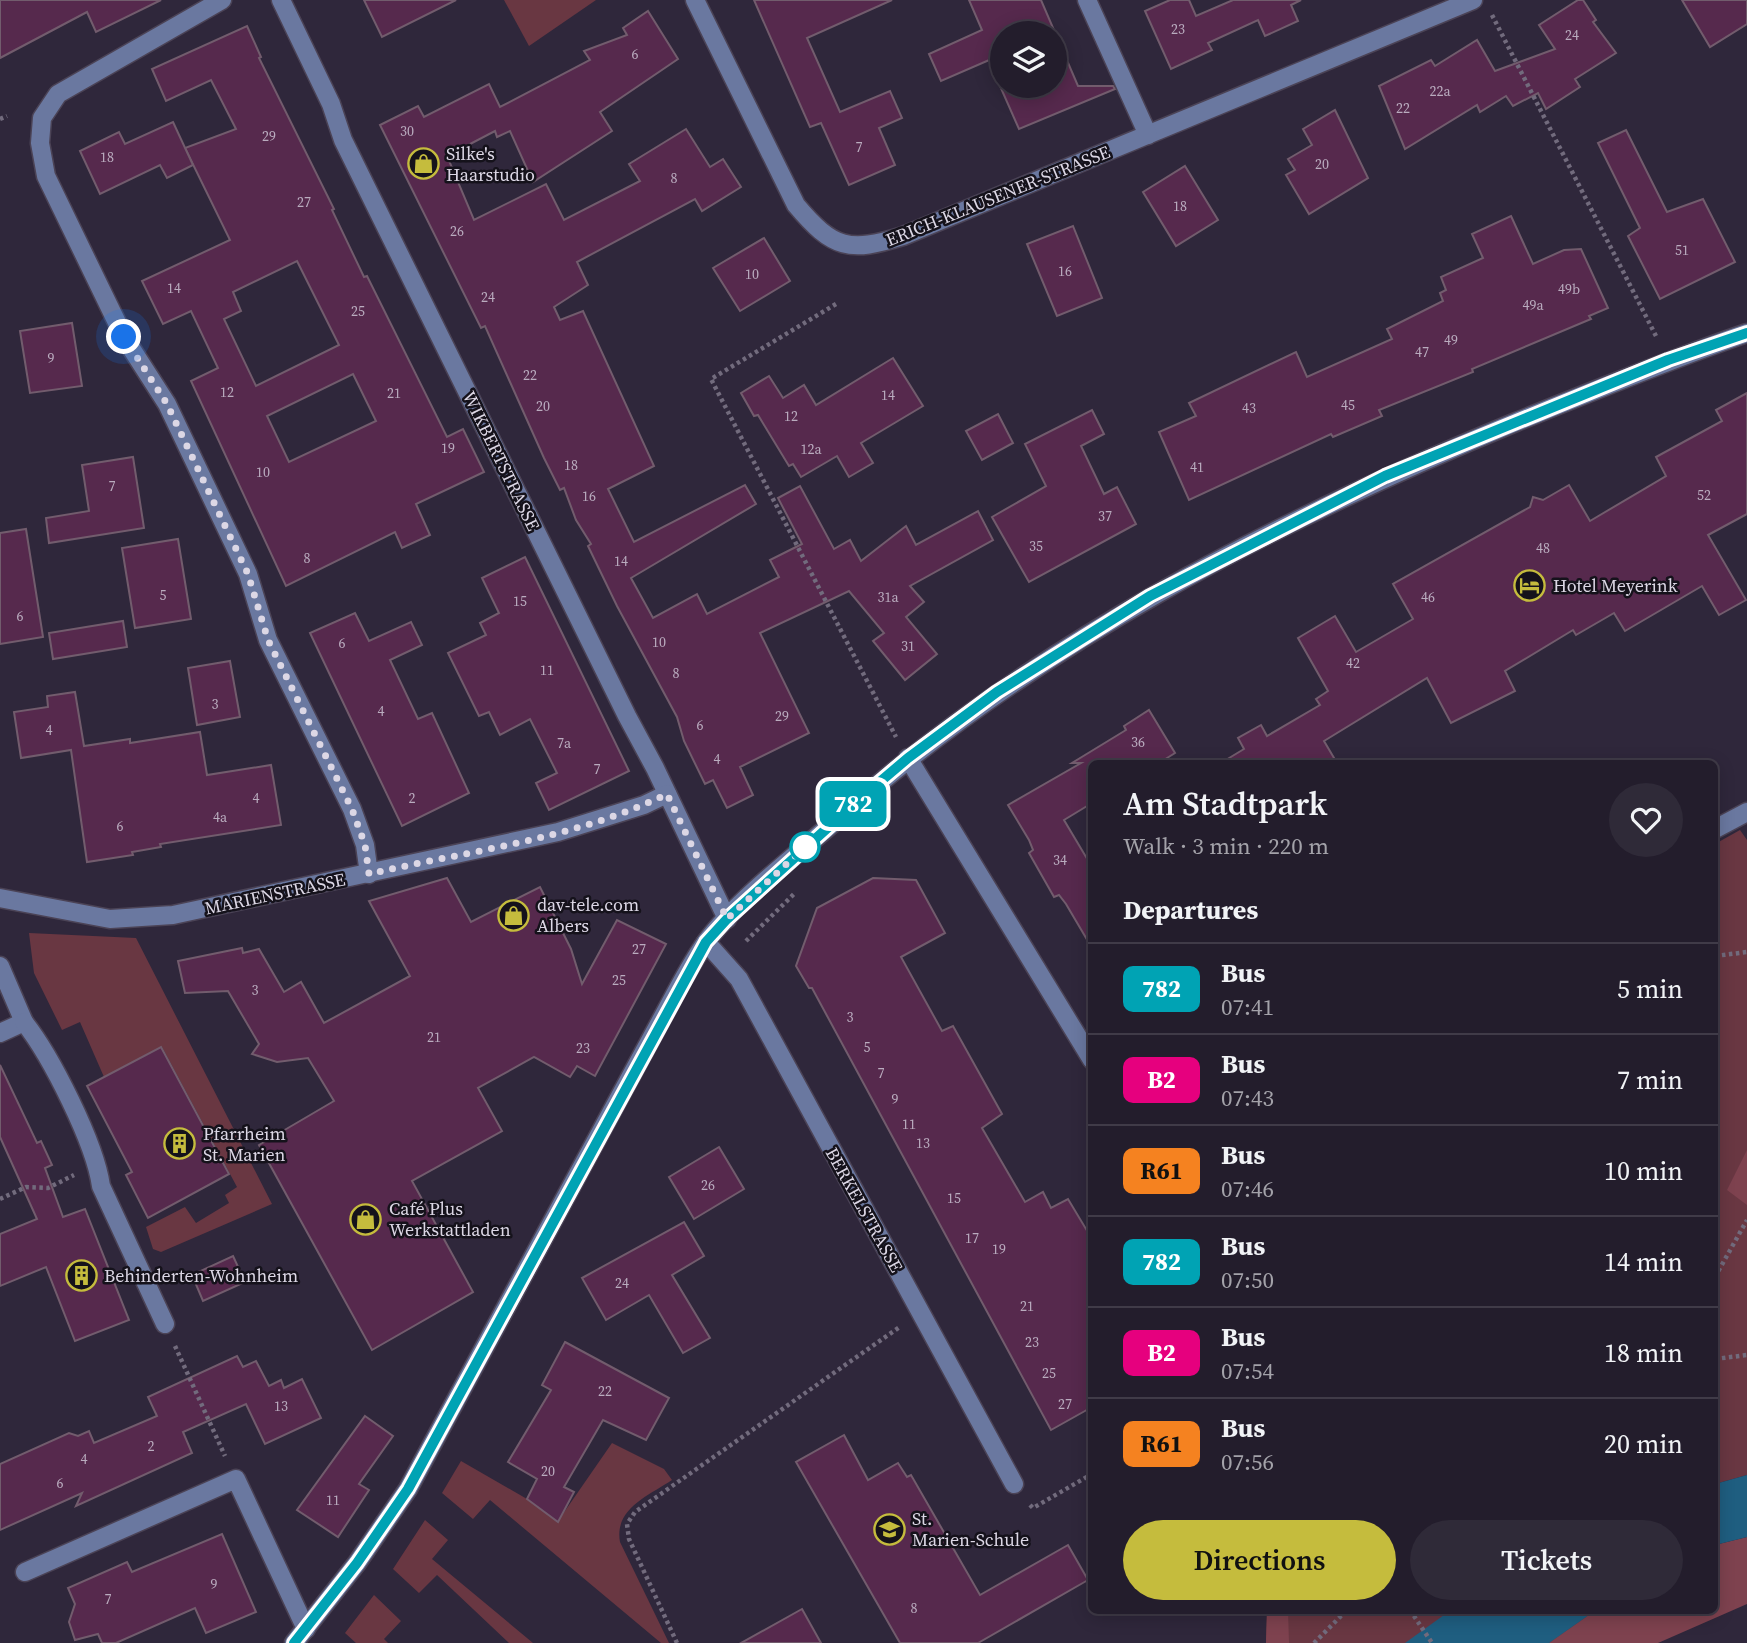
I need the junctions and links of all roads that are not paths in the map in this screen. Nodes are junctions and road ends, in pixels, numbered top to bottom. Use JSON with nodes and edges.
{"nodes":[{"id":1,"x":222,"y":0,"type":"edge"},
{"id":2,"x":281,"y":0,"type":"edge"},
{"id":3,"x":695,"y":0,"type":"edge"},
{"id":4,"x":1087,"y":0,"type":"edge"},
{"id":5,"x":1474,"y":0,"type":"edge"},
{"id":6,"x":1148,"y":135,"type":"junction"},
{"id":7,"x":1747,"y":333,"type":"edge"},
{"id":8,"x":908,"y":758,"type":"junction"},
{"id":9,"x":667,"y":794,"type":"junction"},
{"id":10,"x":1747,"y":812,"type":"edge"},
{"id":11,"x":1718,"y":827,"type":"edge"},
{"id":12,"x":369,"y":874,"type":"junction"},
{"id":13,"x":0,"y":898,"type":"edge"},
{"id":14,"x":727,"y":919,"type":"junction"},
{"id":15,"x":706,"y":942,"type":"junction"},
{"id":16,"x":0,"y":966,"type":"edge"},
{"id":17,"x":24,"y":1021,"type":"junction"},
{"id":18,"x":0,"y":1032,"type":"edge"},
{"id":19,"x":1088,"y":1053,"type":"edge"},
{"id":20,"x":165,"y":1324,"type":"road end"},
{"id":21,"x":1014,"y":1483,"type":"road end"},
{"id":22,"x":25,"y":1572,"type":"dead end"},
{"id":23,"x":306,"y":1629,"type":"junction"},
{"id":24,"x":294,"y":1643,"type":"edge"}],
"edges":[{"from":1,"to":12,"type":"street"},
{"from":2,"to":9,"type":"street","name":"WIKBERTSTRASSE"},
{"from":3,"to":6,"type":"street","name":"ERICH-KLAUSENER-STRASSE"},
{"from":4,"to":6,"type":"street"},
{"from":5,"to":6,"type":"street","name":"ERICH-KLAUSENER-STRASSE"},
{"from":7,"to":8,"type":"street"},
{"from":8,"to":14,"type":"street"},
{"from":8,"to":19,"type":"street"},
{"from":9,"to":12,"type":"street","name":"MARIENSTRASSE"},
{"from":9,"to":14,"type":"street","name":"WIKBERTSTRASSE"},
{"from":10,"to":11,"type":"street"},
{"from":12,"to":13,"type":"street","name":"MARIENSTRASSE"},
{"from":14,"to":15,"type":"street"},
{"from":15,"to":21,"type":"street","name":"BERKELSTRASSE"},
{"from":15,"to":23,"type":"street"},
{"from":16,"to":17,"type":"street"},
{"from":17,"to":18,"type":"street"},
{"from":17,"to":20,"type":"street"},
{"from":22,"to":23,"type":"street"},
{"from":23,"to":24,"type":"street"}]}
